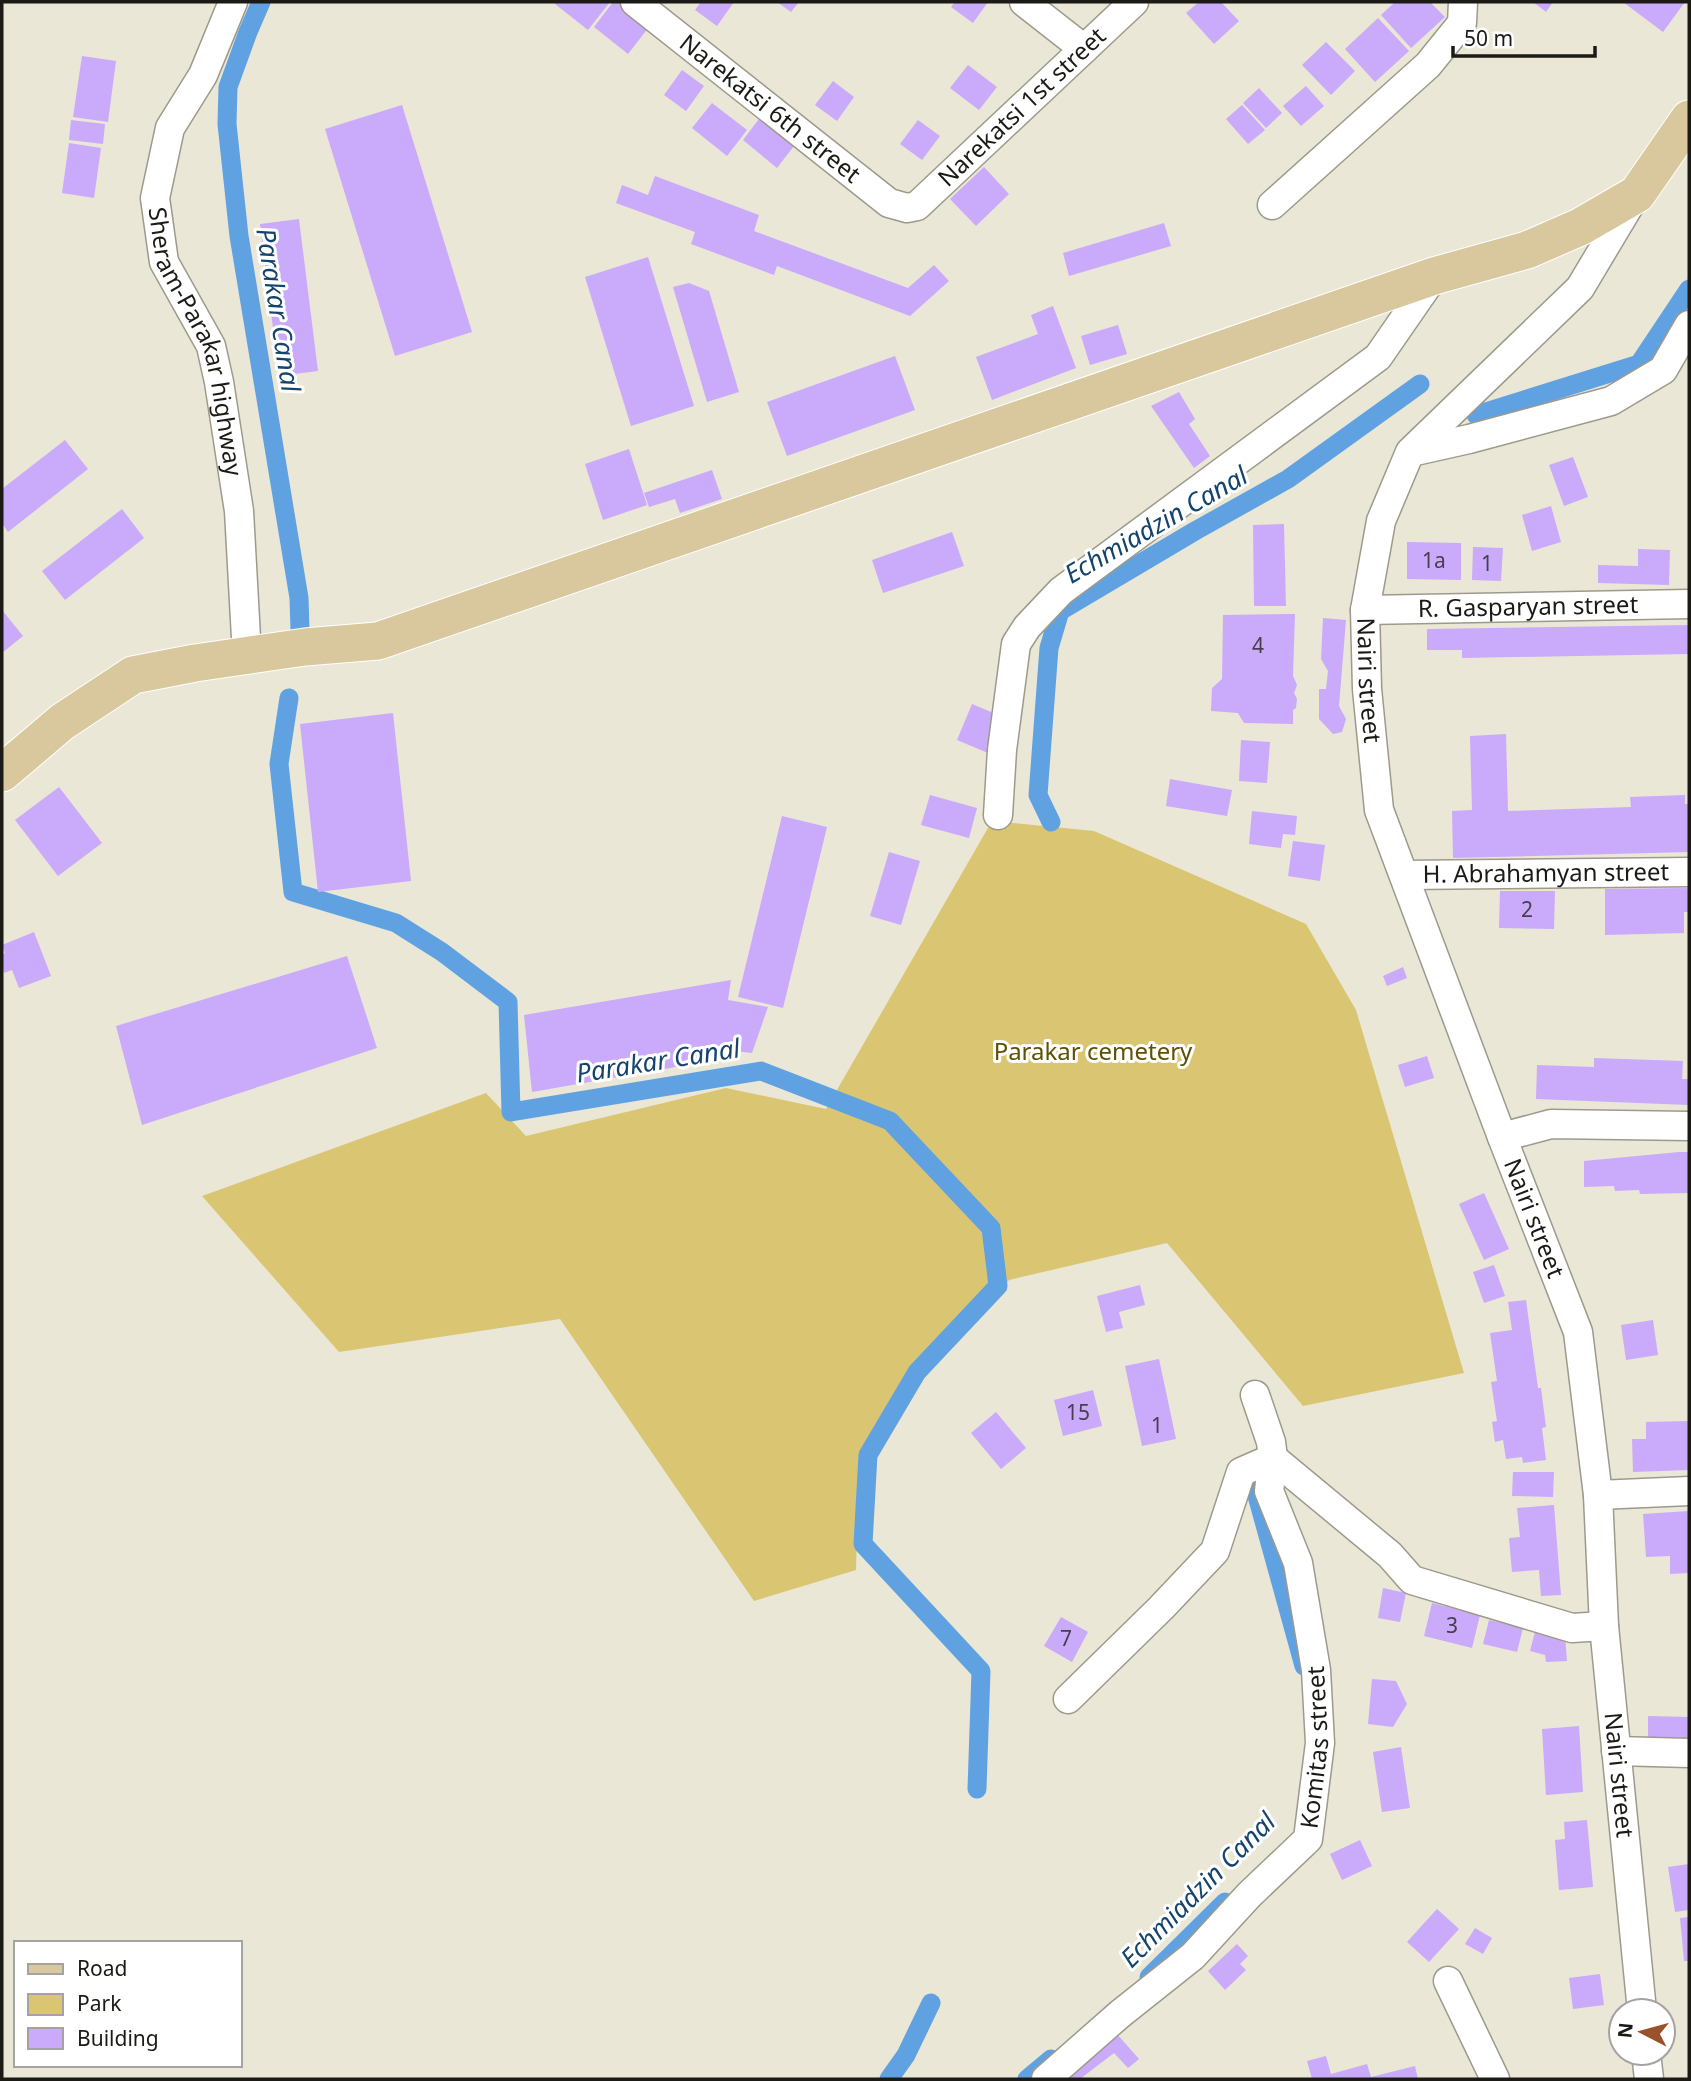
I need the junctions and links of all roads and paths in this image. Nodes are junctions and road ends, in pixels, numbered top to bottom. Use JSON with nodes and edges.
{"nodes":[{"id":1,"x":233,"y":2,"type":"edge"},
{"id":2,"x":635,"y":2,"type":"edge"},
{"id":3,"x":1024,"y":2,"type":"edge"},
{"id":4,"x":1134,"y":2,"type":"edge"},
{"id":5,"x":1463,"y":2,"type":"edge"},
{"id":6,"x":1084,"y":49,"type":"junction"},
{"id":7,"x":1689,"y":119,"type":"edge"},
{"id":8,"x":1637,"y":194,"type":"junction"},
{"id":9,"x":1272,"y":205,"type":"dead end"},
{"id":10,"x":907,"y":208,"type":"joint"},
{"id":11,"x":1434,"y":276,"type":"junction"},
{"id":12,"x":1689,"y":325,"type":"edge"},
{"id":13,"x":1410,"y":452,"type":"junction"},
{"id":14,"x":1689,"y":604,"type":"edge"},
{"id":15,"x":1365,"y":610,"type":"junction"},
{"id":16,"x":247,"y":656,"type":"junction"},
{"id":17,"x":2,"y":774,"type":"edge"},
{"id":18,"x":998,"y":815,"type":"dead end"},
{"id":19,"x":1689,"y":872,"type":"edge"},
{"id":20,"x":1404,"y":875,"type":"junction"},
{"id":21,"x":1689,"y":1126,"type":"edge"},
{"id":22,"x":1502,"y":1137,"type":"junction"},
{"id":23,"x":1255,"y":1395,"type":"dead end"},
{"id":24,"x":1273,"y":1458,"type":"junction"},
{"id":25,"x":1689,"y":1491,"type":"edge"},
{"id":26,"x":1598,"y":1495,"type":"junction"},
{"id":27,"x":1604,"y":1626,"type":"junction"},
{"id":28,"x":1068,"y":1699,"type":"dead end"},
{"id":29,"x":1616,"y":1751,"type":"junction"},
{"id":30,"x":1689,"y":1753,"type":"edge"},
{"id":31,"x":1448,"y":1981,"type":"dead end"},
{"id":32,"x":1641,"y":1997,"type":"edge"},
{"id":33,"x":1046,"y":2079,"type":"edge"},
{"id":34,"x":1495,"y":2079,"type":"edge"}],
"edges":[{"from":1,"to":16,"type":"street","name":"Sheram-Parakar highway"},
{"from":2,"to":10,"type":"street","name":"Narekatsi 6th street"},
{"from":3,"to":6,"type":"street"},
{"from":4,"to":6,"type":"street","name":"Narekatsi 1st street"},
{"from":5,"to":9,"type":"street"},
{"from":6,"to":10,"type":"street","name":"Narekatsi 1st street"},
{"from":7,"to":8,"type":"main road"},
{"from":8,"to":11,"type":"main road"},
{"from":8,"to":13,"type":"street"},
{"from":11,"to":16,"type":"main road"},
{"from":11,"to":18,"type":"street"},
{"from":12,"to":13,"type":"street"},
{"from":13,"to":15,"type":"street","name":"Nairi street"},
{"from":14,"to":15,"type":"street","name":"R. Gasparyan street"},
{"from":15,"to":20,"type":"street","name":"Nairi street"},
{"from":16,"to":17,"type":"main road"},
{"from":19,"to":20,"type":"street","name":"H. Abrahamyan street"},
{"from":20,"to":22,"type":"street","name":"Nairi street"},
{"from":21,"to":22,"type":"street"},
{"from":22,"to":26,"type":"street","name":"Nairi street"},
{"from":23,"to":24,"type":"street","name":"Komitas street"},
{"from":24,"to":27,"type":"street"},
{"from":24,"to":28,"type":"street"},
{"from":24,"to":33,"type":"street","name":"Komitas street"},
{"from":25,"to":26,"type":"street"},
{"from":26,"to":27,"type":"street","name":"Nairi street"},
{"from":27,"to":29,"type":"street","name":"Nairi street"},
{"from":29,"to":30,"type":"street"},
{"from":29,"to":32,"type":"street","name":"Nairi street"},
{"from":31,"to":34,"type":"street"}]}
